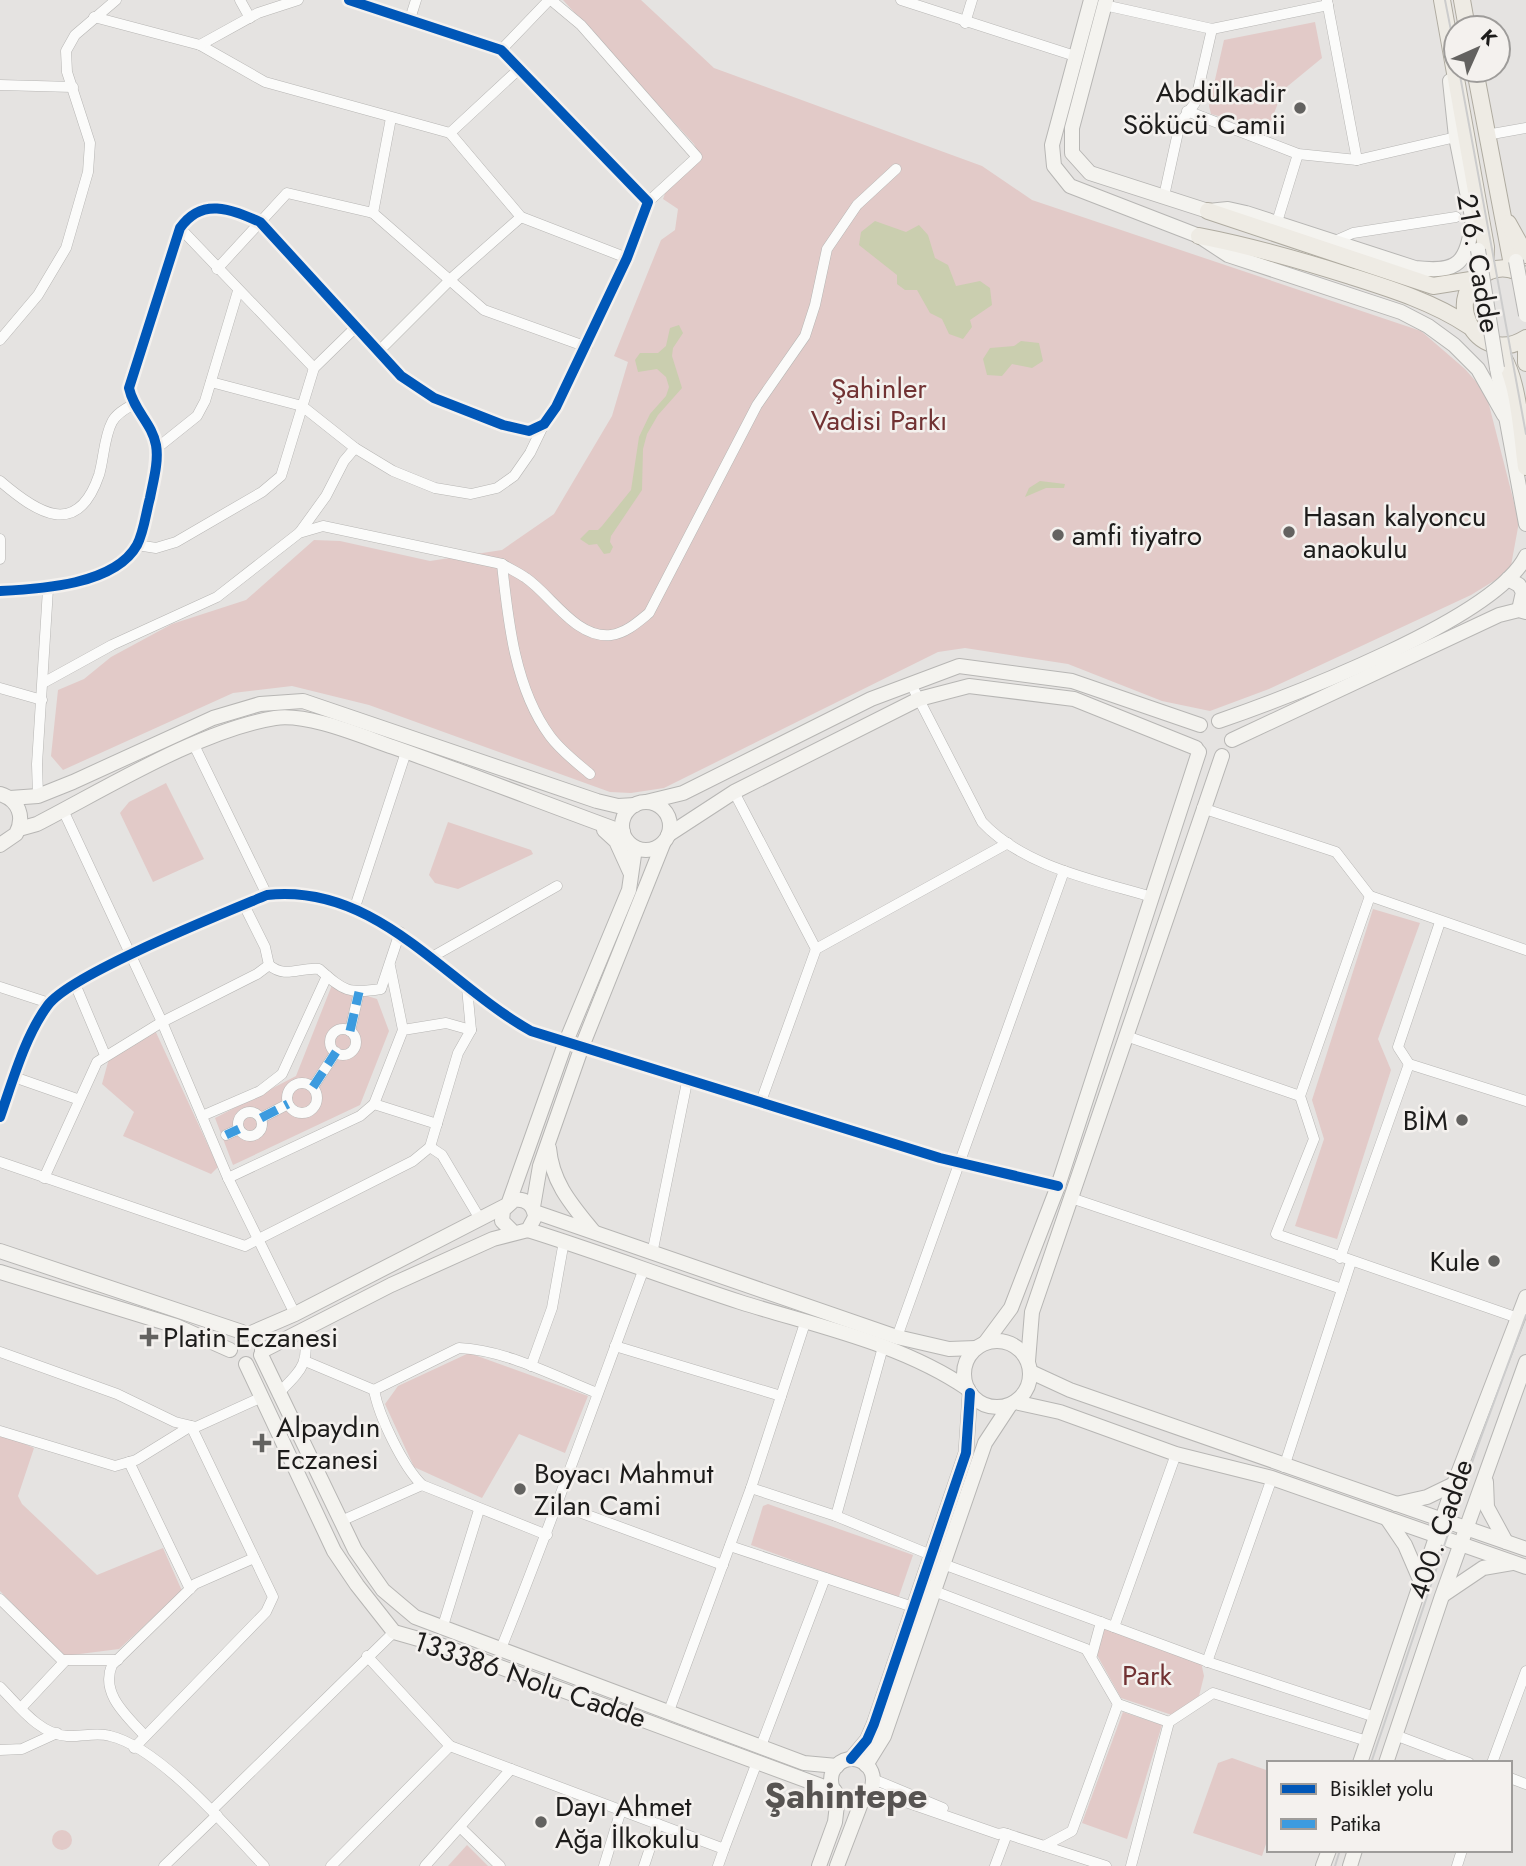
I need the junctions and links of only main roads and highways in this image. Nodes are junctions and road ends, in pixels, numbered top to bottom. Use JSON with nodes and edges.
{"nodes":[{"id":1,"x":1441,"y":0,"type":"edge"},
{"id":2,"x":1478,"y":84,"type":"edge"},
{"id":3,"x":1208,"y":211,"type":"road end"},
{"id":4,"x":1508,"y":223,"type":"road end"},
{"id":5,"x":1199,"y":236,"type":"road end"},
{"id":6,"x":1520,"y":266,"type":"edge"},
{"id":7,"x":1481,"y":276,"type":"junction"},
{"id":8,"x":1469,"y":326,"type":"junction"},
{"id":9,"x":1526,"y":338,"type":"edge"},
{"id":10,"x":1490,"y":343,"type":"junction"},
{"id":11,"x":1526,"y":344,"type":"edge"},
{"id":12,"x":1526,"y":363,"type":"edge"},
{"id":13,"x":1526,"y":467,"type":"edge"}],
"edges":[{"from":1,"to":7,"type":"main road"},
{"from":2,"to":6,"type":"main road"},
{"from":3,"to":7,"type":"main road"},
{"from":4,"to":6,"type":"main road"},
{"from":5,"to":8,"type":"main road"},
{"from":6,"to":7,"type":"main road"},
{"from":7,"to":8,"type":"main road"},
{"from":8,"to":10,"type":"main road"},
{"from":9,"to":10,"type":"main road"},
{"from":10,"to":13,"type":"main road"},
{"from":11,"to":12,"type":"main road"}]}
